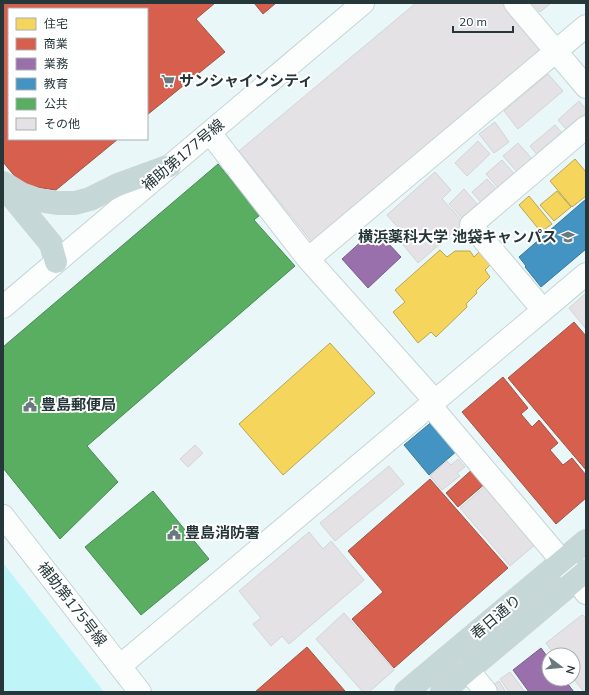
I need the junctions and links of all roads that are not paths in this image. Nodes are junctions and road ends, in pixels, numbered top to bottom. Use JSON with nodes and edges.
{"nodes":[{"id":1,"x":363,"y":3,"type":"edge"},
{"id":2,"x":515,"y":3,"type":"edge"},
{"id":3,"x":586,"y":26,"type":"edge"},
{"id":4,"x":556,"y":51,"type":"junction"},
{"id":5,"x":586,"y":87,"type":"edge"},
{"id":6,"x":586,"y":127,"type":"edge"},
{"id":7,"x":210,"y":132,"type":"junction"},
{"id":8,"x":170,"y":166,"type":"junction"},
{"id":9,"x":3,"y":184,"type":"edge"},
{"id":10,"x":3,"y":208,"type":"edge"},
{"id":11,"x":308,"y":259,"type":"junction"},
{"id":12,"x":56,"y":262,"type":"junction"},
{"id":13,"x":586,"y":274,"type":"edge"},
{"id":14,"x":3,"y":307,"type":"edge"},
{"id":15,"x":543,"y":310,"type":"junction"},
{"id":16,"x":432,"y":403,"type":"junction"},
{"id":17,"x":3,"y":516,"type":"edge"},
{"id":18,"x":586,"y":541,"type":"edge"},
{"id":19,"x":562,"y":561,"type":"junction"},
{"id":20,"x":583,"y":581,"type":"edge"},
{"id":21,"x":120,"y":666,"type":"junction"},
{"id":22,"x":468,"y":670,"type":"junction"},
{"id":23,"x":140,"y":692,"type":"edge"},
{"id":24,"x":406,"y":692,"type":"edge"},
{"id":25,"x":442,"y":692,"type":"edge"},
{"id":26,"x":486,"y":692,"type":"edge"}],
"edges":[{"from":1,"to":7,"type":"street","name":"補助第177号線"},
{"from":2,"to":4,"type":"street"},
{"from":3,"to":4,"type":"street"},
{"from":4,"to":5,"type":"street"},
{"from":4,"to":11,"type":"street"},
{"from":6,"to":15,"type":"street"},
{"from":7,"to":8,"type":"street","name":"補助第177号線"},
{"from":7,"to":11,"type":"street"},
{"from":8,"to":9,"type":"highway"},
{"from":8,"to":12,"type":"street","name":"補助第177号線"},
{"from":9,"to":12,"type":"highway"},
{"from":10,"to":12,"type":"highway"},
{"from":11,"to":16,"type":"street"},
{"from":12,"to":14,"type":"street","name":"補助第177号線"},
{"from":13,"to":15,"type":"street"},
{"from":15,"to":16,"type":"street"},
{"from":16,"to":19,"type":"street"},
{"from":16,"to":21,"type":"street"},
{"from":17,"to":21,"type":"street","name":"補助第175号線"},
{"from":18,"to":19,"type":"highway","name":"春日通り"},
{"from":19,"to":20,"type":"street"},
{"from":19,"to":24,"type":"highway","name":"春日通り"},
{"from":20,"to":22,"type":"highway","name":"春日通り"},
{"from":21,"to":23,"type":"street","name":"補助第175号線"},
{"from":22,"to":25,"type":"highway","name":"春日通り"},
{"from":22,"to":26,"type":"street"}]}
